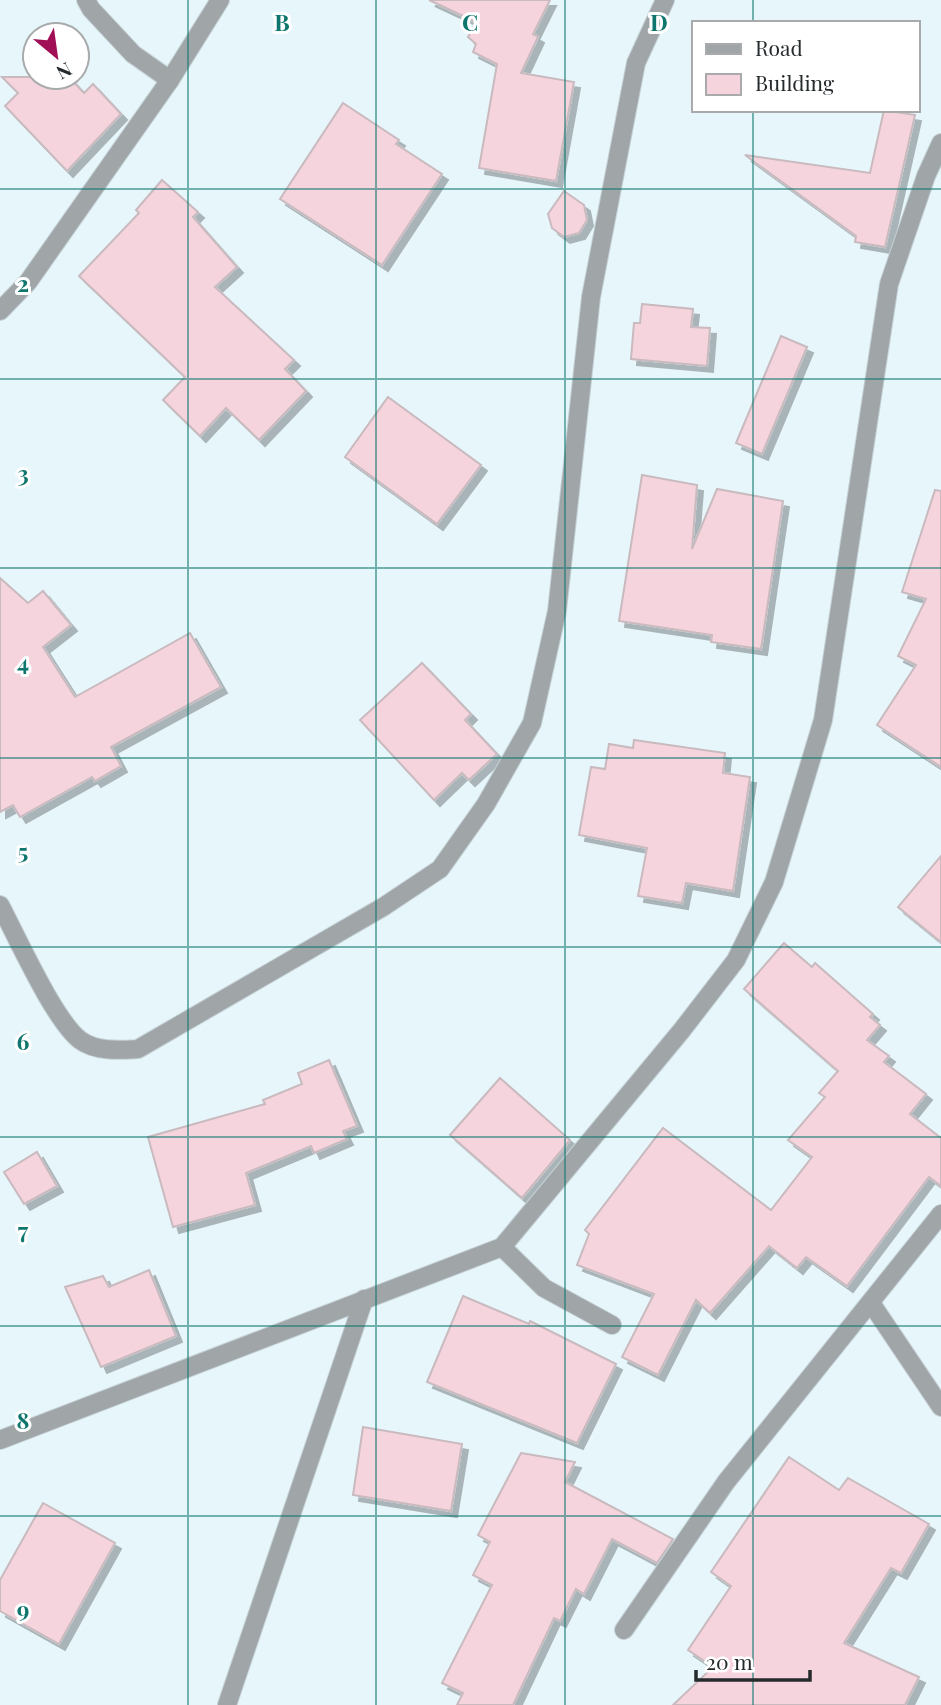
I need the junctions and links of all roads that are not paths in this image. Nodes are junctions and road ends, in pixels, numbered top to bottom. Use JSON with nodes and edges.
{"nodes":[{"id":1,"x":86,"y":0,"type":"edge"},
{"id":2,"x":220,"y":0,"type":"edge"},
{"id":3,"x":665,"y":0,"type":"edge"},
{"id":4,"x":170,"y":80,"type":"junction"},
{"id":5,"x":941,"y":143,"type":"edge"},
{"id":6,"x":0,"y":311,"type":"edge"},
{"id":7,"x":2,"y":912,"type":"edge"},
{"id":8,"x":941,"y":1214,"type":"edge"},
{"id":9,"x":502,"y":1247,"type":"junction"},
{"id":10,"x":364,"y":1299,"type":"junction"},
{"id":11,"x":870,"y":1303,"type":"junction"},
{"id":12,"x":612,"y":1325,"type":"dead end"},
{"id":13,"x":941,"y":1407,"type":"edge"},
{"id":14,"x":0,"y":1440,"type":"edge"},
{"id":15,"x":624,"y":1630,"type":"dead end"},
{"id":16,"x":227,"y":1705,"type":"edge"}],
"edges":[{"from":1,"to":4,"type":"street"},
{"from":2,"to":4,"type":"street"},
{"from":3,"to":7,"type":"street"},
{"from":4,"to":6,"type":"street"},
{"from":5,"to":9,"type":"street"},
{"from":8,"to":11,"type":"street"},
{"from":9,"to":10,"type":"street"},
{"from":9,"to":12,"type":"street"},
{"from":10,"to":14,"type":"street"},
{"from":10,"to":16,"type":"street"},
{"from":11,"to":13,"type":"street"},
{"from":11,"to":15,"type":"street"}]}
